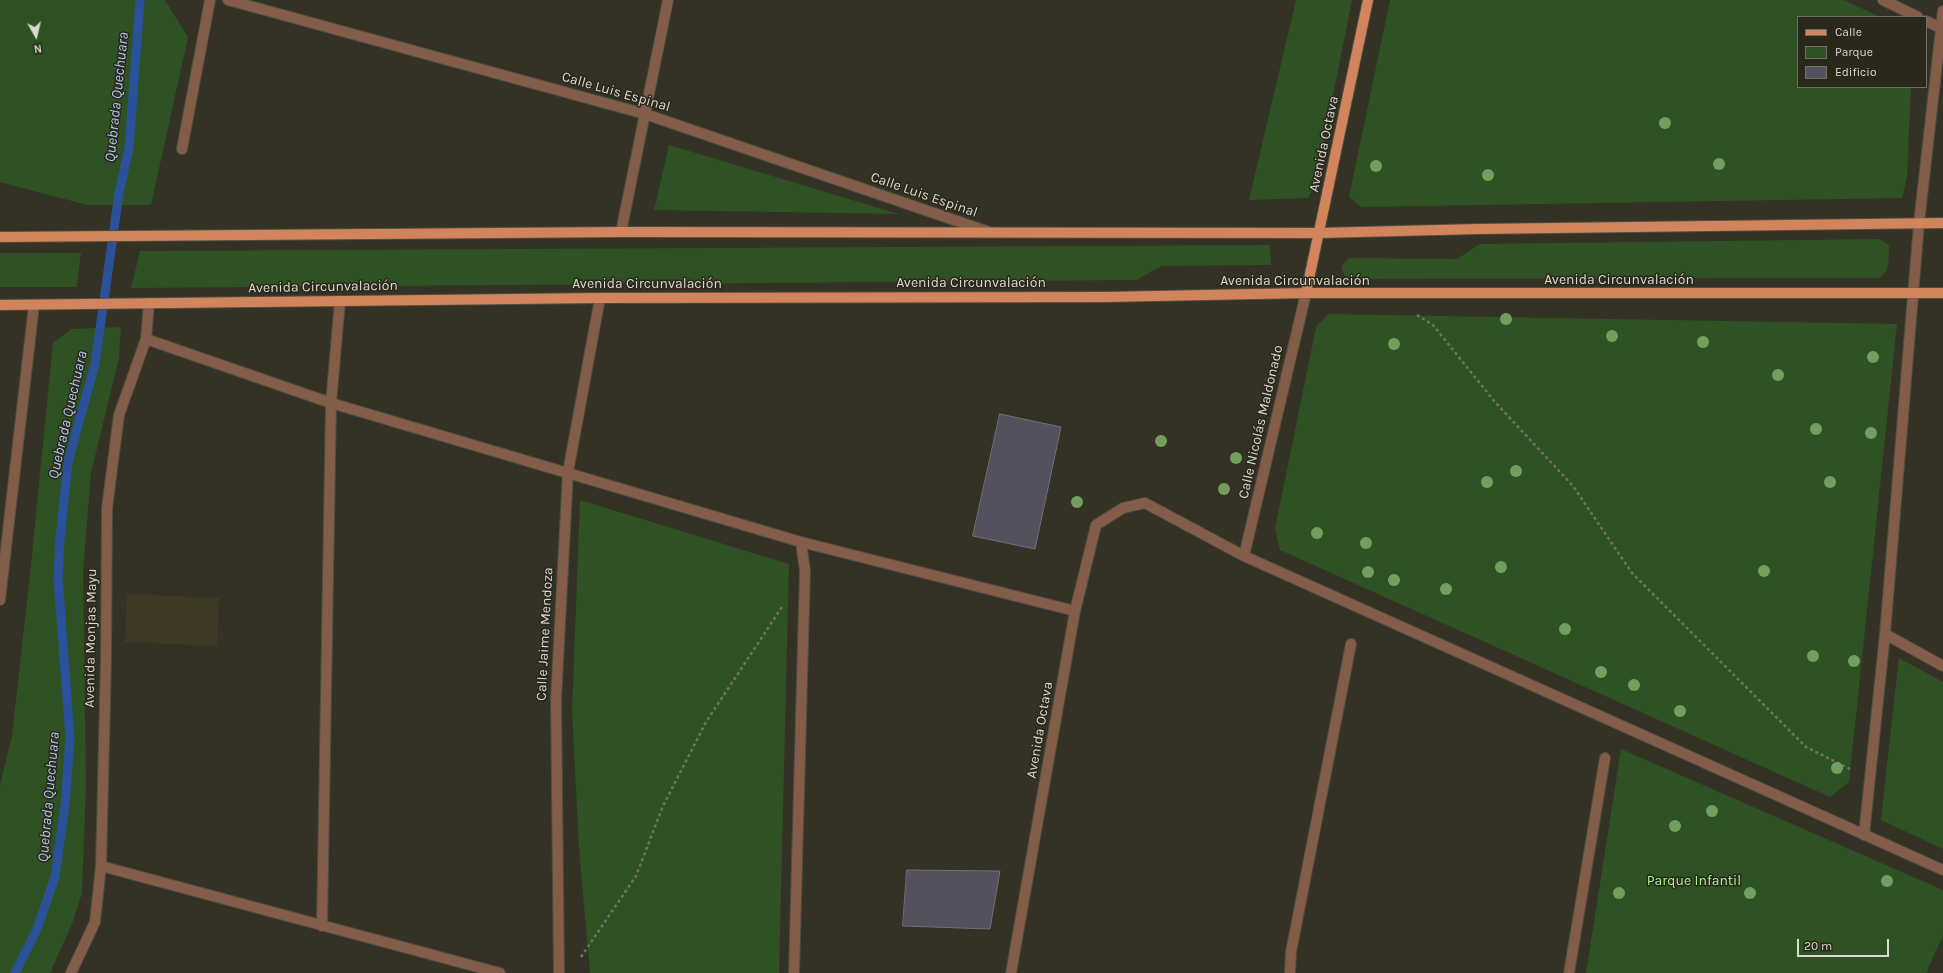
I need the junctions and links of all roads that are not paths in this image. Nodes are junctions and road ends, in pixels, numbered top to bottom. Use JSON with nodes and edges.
{"nodes":[{"id":1,"x":210,"y":0,"type":"edge"},
{"id":2,"x":228,"y":0,"type":"edge"},
{"id":3,"x":668,"y":0,"type":"edge"},
{"id":4,"x":1368,"y":0,"type":"edge"},
{"id":5,"x":1883,"y":0,"type":"edge"},
{"id":6,"x":1943,"y":11,"type":"edge"},
{"id":7,"x":1916,"y":16,"type":"edge"},
{"id":8,"x":1927,"y":21,"type":"edge"},
{"id":9,"x":1943,"y":28,"type":"edge"},
{"id":10,"x":645,"y":114,"type":"junction"},
{"id":11,"x":182,"y":149,"type":"dead end"},
{"id":12,"x":1919,"y":223,"type":"junction"},
{"id":13,"x":1943,"y":224,"type":"edge"},
{"id":14,"x":621,"y":232,"type":"junction"},
{"id":15,"x":990,"y":232,"type":"junction"},
{"id":16,"x":1319,"y":233,"type":"junction"},
{"id":17,"x":0,"y":237,"type":"edge"},
{"id":18,"x":1306,"y":293,"type":"junction"},
{"id":19,"x":1912,"y":293,"type":"junction"},
{"id":20,"x":1943,"y":293,"type":"edge"},
{"id":21,"x":600,"y":298,"type":"junction"},
{"id":22,"x":340,"y":301,"type":"junction"},
{"id":23,"x":149,"y":303,"type":"junction"},
{"id":24,"x":0,"y":305,"type":"edge"},
{"id":25,"x":34,"y":305,"type":"junction"},
{"id":26,"x":146,"y":339,"type":"junction"},
{"id":27,"x":331,"y":402,"type":"junction"},
{"id":28,"x":568,"y":472,"type":"junction"},
{"id":29,"x":801,"y":542,"type":"junction"},
{"id":30,"x":1244,"y":556,"type":"junction"},
{"id":31,"x":0,"y":600,"type":"edge"},
{"id":32,"x":1075,"y":611,"type":"junction"},
{"id":33,"x":1885,"y":634,"type":"junction"},
{"id":34,"x":1351,"y":644,"type":"dead end"},
{"id":35,"x":1943,"y":666,"type":"edge"},
{"id":36,"x":1605,"y":758,"type":"dead end"},
{"id":37,"x":1864,"y":835,"type":"junction"},
{"id":38,"x":101,"y":866,"type":"junction"},
{"id":39,"x":1943,"y":870,"type":"edge"},
{"id":40,"x":322,"y":926,"type":"junction"},
{"id":41,"x":71,"y":973,"type":"edge"},
{"id":42,"x":500,"y":973,"type":"edge"},
{"id":43,"x":559,"y":973,"type":"edge"},
{"id":44,"x":794,"y":973,"type":"edge"},
{"id":45,"x":1011,"y":973,"type":"edge"},
{"id":46,"x":1290,"y":973,"type":"edge"},
{"id":47,"x":1569,"y":973,"type":"edge"}],
"edges":[{"from":1,"to":11,"type":"street"},
{"from":2,"to":10,"type":"street","name":"Calle Luis Espinal"},
{"from":3,"to":10,"type":"street"},
{"from":4,"to":16,"type":"main road","name":"Avenida Octava"},
{"from":5,"to":7,"type":"street"},
{"from":6,"to":9,"type":"street"},
{"from":8,"to":9,"type":"street"},
{"from":9,"to":12,"type":"street"},
{"from":10,"to":14,"type":"street"},
{"from":10,"to":15,"type":"street","name":"Calle Luis Espinal"},
{"from":12,"to":13,"type":"main road"},
{"from":12,"to":16,"type":"main road"},
{"from":12,"to":19,"type":"street"},
{"from":14,"to":15,"type":"main road"},
{"from":14,"to":17,"type":"main road"},
{"from":15,"to":16,"type":"main road"},
{"from":16,"to":18,"type":"main road","name":"Avenida Octava"},
{"from":18,"to":19,"type":"main road","name":"Avenida Circunvalación"},
{"from":18,"to":21,"type":"main road","name":"Avenida Circunvalación"},
{"from":18,"to":30,"type":"street","name":"Calle Nicolás Maldonado"},
{"from":19,"to":20,"type":"main road","name":"Avenida Circunvalación"},
{"from":19,"to":33,"type":"street"},
{"from":21,"to":22,"type":"main road","name":"Avenida Circunvalación"},
{"from":21,"to":28,"type":"street","name":"Calle Jaime Mendoza"},
{"from":22,"to":23,"type":"main road","name":"Avenida Circunvalación"},
{"from":22,"to":27,"type":"street"},
{"from":23,"to":25,"type":"main road","name":"Avenida Circunvalación"},
{"from":23,"to":26,"type":"street","name":"Avenida Monjas Mayu"},
{"from":24,"to":25,"type":"main road","name":"Avenida Circunvalación"},
{"from":25,"to":31,"type":"street"},
{"from":26,"to":27,"type":"street"},
{"from":26,"to":38,"type":"street","name":"Avenida Monjas Mayu"},
{"from":27,"to":28,"type":"street"},
{"from":27,"to":40,"type":"street"},
{"from":28,"to":29,"type":"street"},
{"from":28,"to":43,"type":"street","name":"Calle Jaime Mendoza"},
{"from":29,"to":32,"type":"street"},
{"from":29,"to":44,"type":"street"},
{"from":30,"to":32,"type":"street","name":"Avenida Octava"},
{"from":30,"to":37,"type":"street","name":"Avenida Octava"},
{"from":32,"to":45,"type":"street","name":"Avenida Octava"},
{"from":33,"to":35,"type":"street"},
{"from":33,"to":37,"type":"street"},
{"from":34,"to":46,"type":"street"},
{"from":36,"to":47,"type":"street"},
{"from":37,"to":39,"type":"street","name":"Avenida Octava"},
{"from":38,"to":40,"type":"street"},
{"from":38,"to":41,"type":"street","name":"Avenida Monjas Mayu"},
{"from":40,"to":42,"type":"street"}]}
